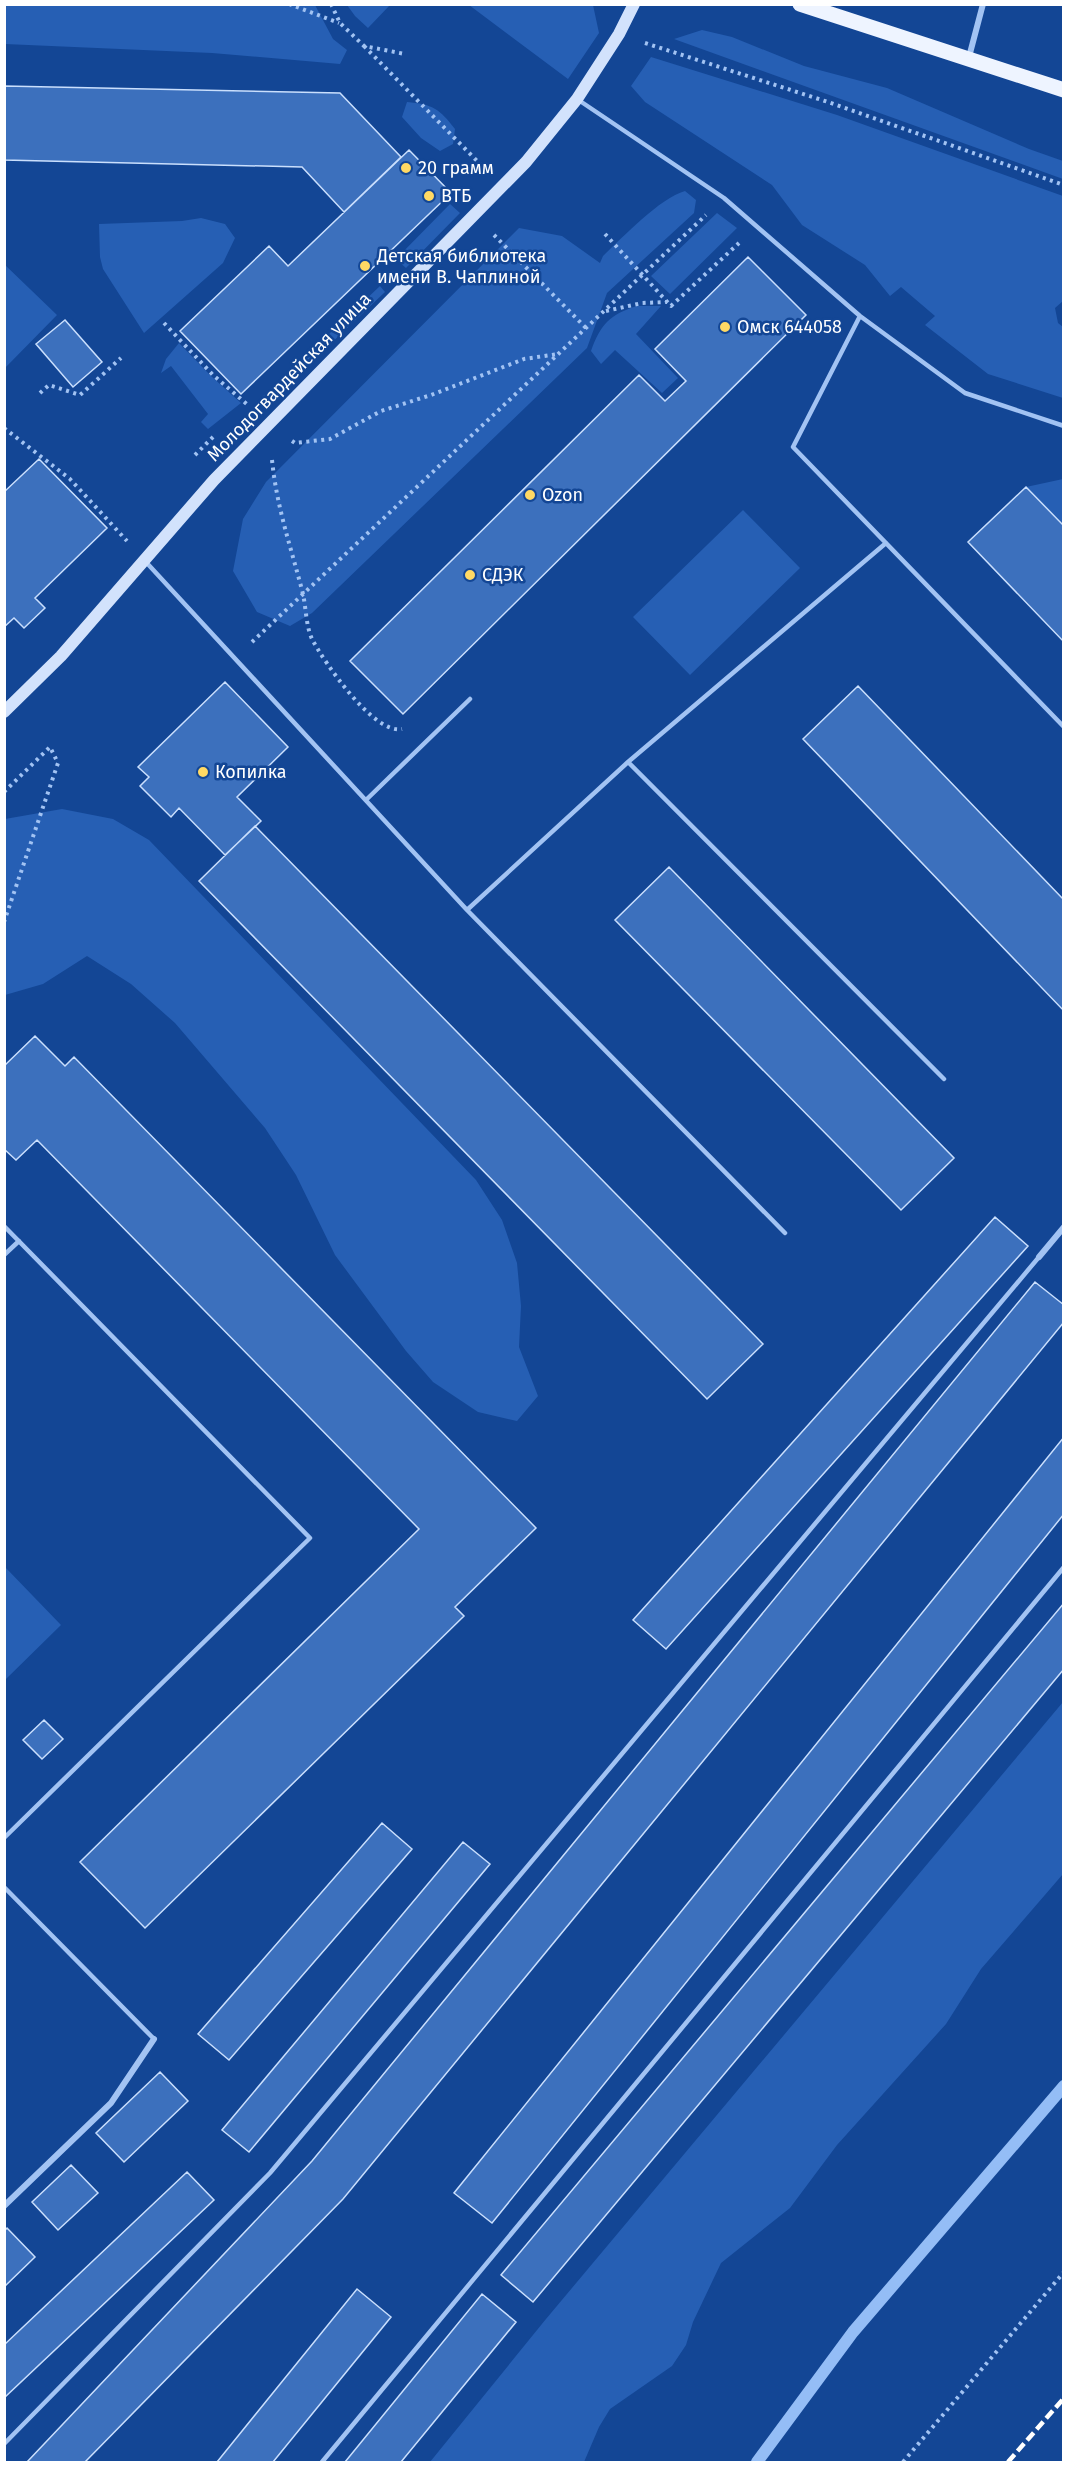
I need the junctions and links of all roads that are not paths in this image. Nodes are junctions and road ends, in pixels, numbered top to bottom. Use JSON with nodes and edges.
{"nodes":[{"id":1,"x":634,"y":4,"type":"edge"},
{"id":2,"x":800,"y":4,"type":"edge"},
{"id":3,"x":982,"y":4,"type":"edge"},
{"id":4,"x":969,"y":57,"type":"junction"},
{"id":5,"x":1064,"y":90,"type":"edge"},
{"id":6,"x":577,"y":99,"type":"junction"},
{"id":7,"x":860,"y":316,"type":"junction"},
{"id":8,"x":1064,"y":426,"type":"edge"},
{"id":9,"x":886,"y":543,"type":"junction"},
{"id":10,"x":145,"y":561,"type":"junction"},
{"id":11,"x":470,"y":699,"type":"dead end"},
{"id":12,"x":4,"y":712,"type":"edge"},
{"id":13,"x":1064,"y":727,"type":"edge"},
{"id":14,"x":628,"y":762,"type":"junction"},
{"id":15,"x":366,"y":800,"type":"junction"},
{"id":16,"x":467,"y":910,"type":"junction"},
{"id":17,"x":944,"y":1079,"type":"dead end"},
{"id":18,"x":4,"y":1226,"type":"edge"},
{"id":19,"x":1064,"y":1227,"type":"edge"},
{"id":20,"x":785,"y":1233,"type":"dead end"},
{"id":21,"x":19,"y":1241,"type":"junction"},
{"id":22,"x":4,"y":1255,"type":"edge"},
{"id":23,"x":1039,"y":1257,"type":"joint"},
{"id":24,"x":1064,"y":1568,"type":"edge"},
{"id":25,"x":4,"y":1838,"type":"edge"},
{"id":26,"x":4,"y":1887,"type":"edge"},
{"id":27,"x":154,"y":2040,"type":"joint"},
{"id":28,"x":4,"y":2206,"type":"edge"},
{"id":29,"x":4,"y":2444,"type":"edge"},
{"id":30,"x":322,"y":2463,"type":"edge"}],
"edges":[{"from":1,"to":6,"type":"street","name":"Молодогвардейская улица"},
{"from":2,"to":4,"type":"main road"},
{"from":3,"to":4,"type":"street"},
{"from":4,"to":5,"type":"main road"},
{"from":6,"to":7,"type":"lane"},
{"from":6,"to":10,"type":"street","name":"Молодогвардейская улица"},
{"from":7,"to":8,"type":"lane"},
{"from":7,"to":9,"type":"lane"},
{"from":9,"to":13,"type":"lane"},
{"from":9,"to":14,"type":"lane"},
{"from":10,"to":12,"type":"street","name":"Молодогвардейская улица"},
{"from":10,"to":15,"type":"lane"},
{"from":11,"to":15,"type":"lane"},
{"from":14,"to":16,"type":"lane"},
{"from":14,"to":17,"type":"lane"},
{"from":15,"to":16,"type":"lane"},
{"from":16,"to":20,"type":"lane"},
{"from":18,"to":21,"type":"lane"},
{"from":19,"to":23,"type":"street"},
{"from":21,"to":22,"type":"lane"},
{"from":21,"to":25,"type":"lane"},
{"from":23,"to":29,"type":"lane"},
{"from":24,"to":30,"type":"lane"},
{"from":26,"to":27,"type":"lane"},
{"from":27,"to":28,"type":"street"}]}
